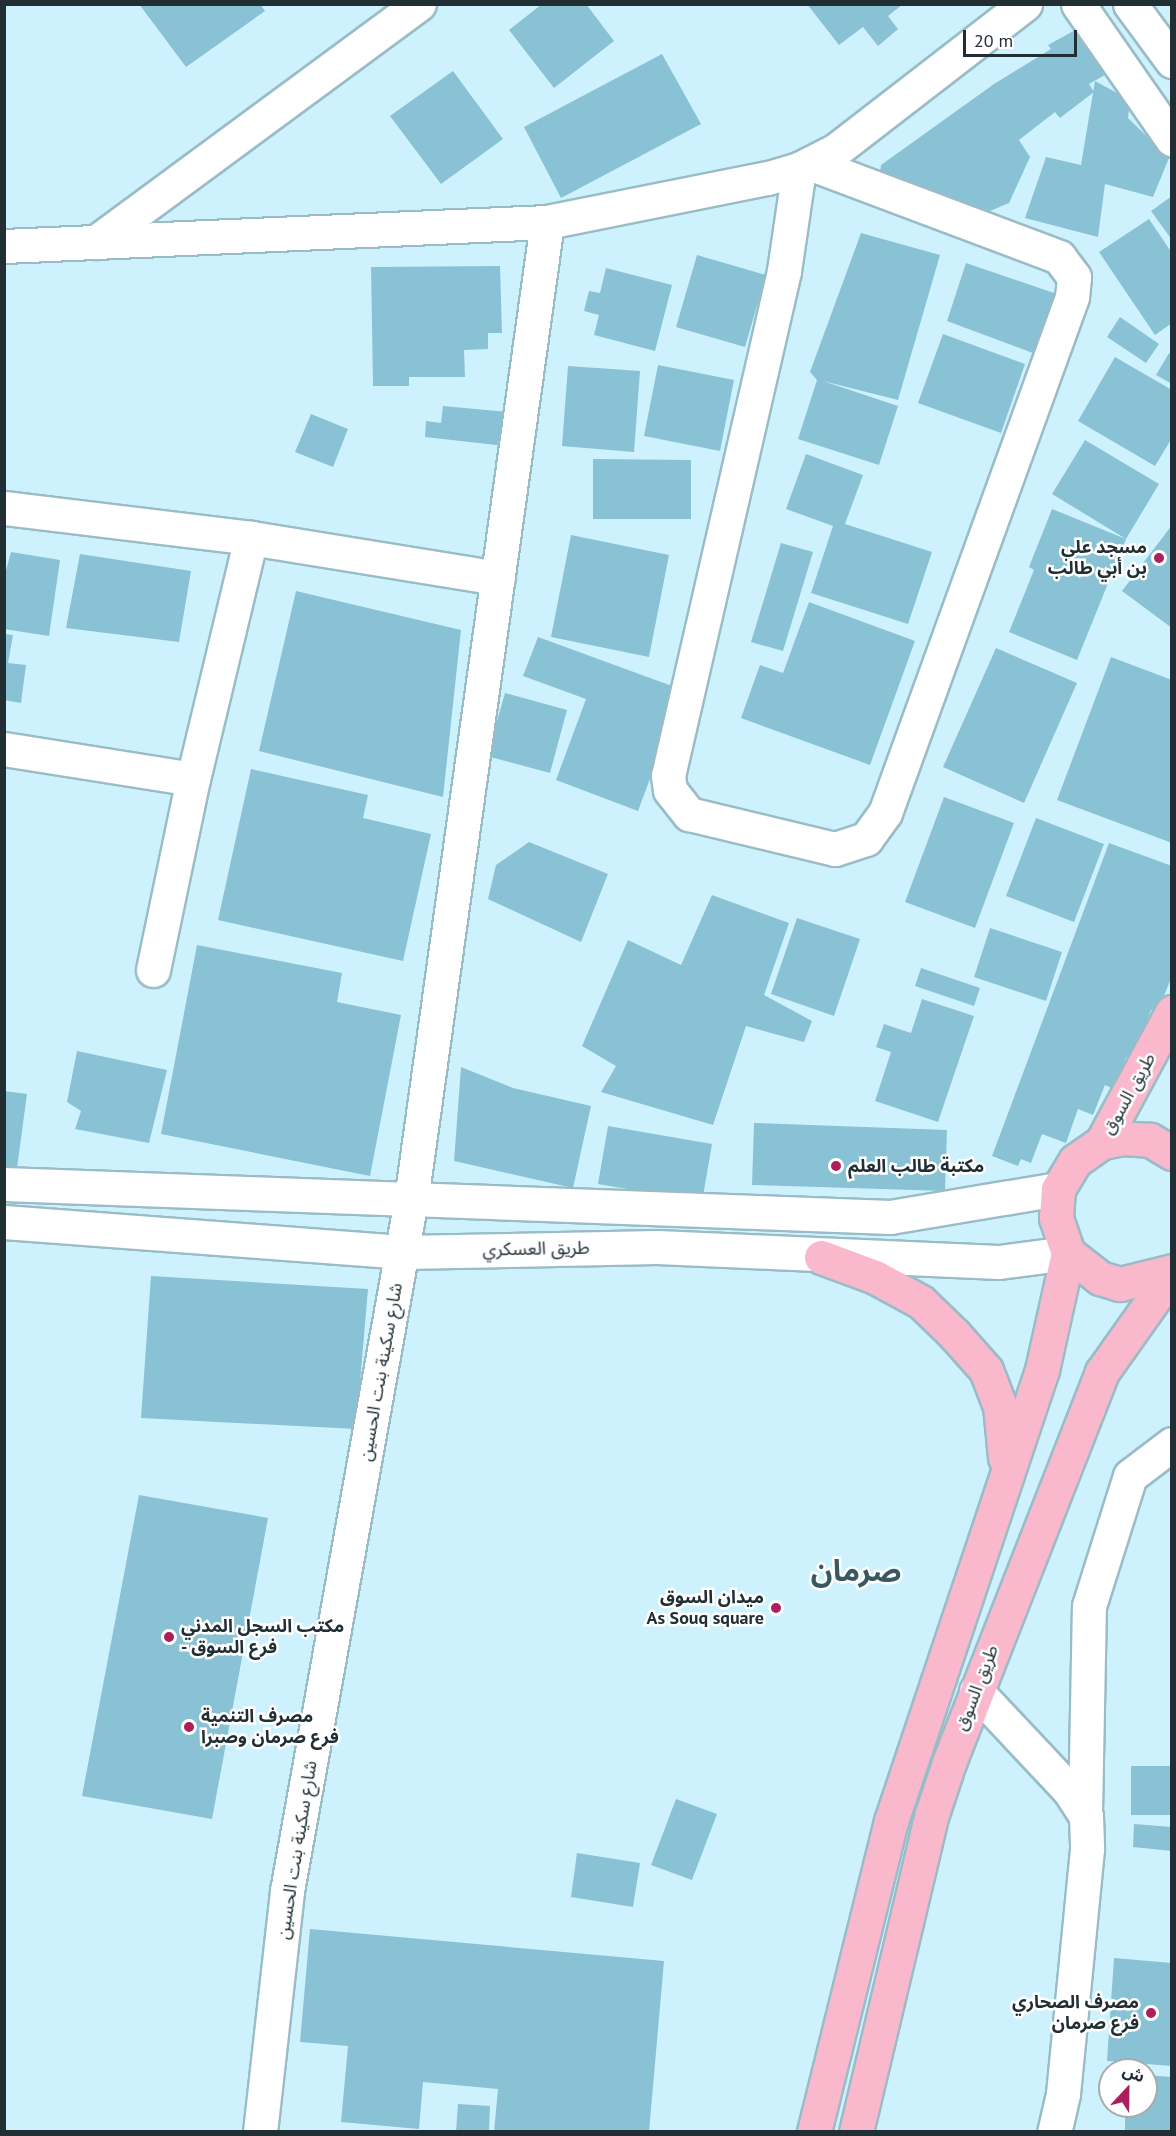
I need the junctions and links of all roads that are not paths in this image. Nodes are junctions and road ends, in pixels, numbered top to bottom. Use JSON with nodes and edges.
{"nodes":[{"id":1,"x":419,"y":4,"type":"edge"},
{"id":2,"x":1024,"y":4,"type":"edge"},
{"id":3,"x":1078,"y":4,"type":"edge"},
{"id":4,"x":1130,"y":4,"type":"edge"},
{"id":5,"x":1172,"y":61,"type":"edge"},
{"id":6,"x":1172,"y":139,"type":"edge"},
{"id":7,"x":805,"y":166,"type":"junction"},
{"id":8,"x":547,"y":222,"type":"junction"},
{"id":9,"x":96,"y":242,"type":"junction"},
{"id":10,"x":4,"y":246,"type":"edge"},
{"id":11,"x":4,"y":508,"type":"edge"},
{"id":12,"x":251,"y":538,"type":"junction"},
{"id":13,"x":498,"y":578,"type":"junction"},
{"id":14,"x":4,"y":749,"type":"edge"},
{"id":15,"x":193,"y":779,"type":"junction"},
{"id":16,"x":153,"y":970,"type":"dead end"},
{"id":17,"x":1172,"y":1012,"type":"edge"},
{"id":18,"x":1102,"y":1142,"type":"junction"},
{"id":19,"x":1172,"y":1153,"type":"edge"},
{"id":20,"x":4,"y":1184,"type":"edge"},
{"id":21,"x":1058,"y":1189,"type":"junction"},
{"id":22,"x":411,"y":1200,"type":"junction"},
{"id":23,"x":4,"y":1222,"type":"edge"},
{"id":24,"x":402,"y":1252,"type":"junction"},
{"id":25,"x":1068,"y":1253,"type":"junction"},
{"id":26,"x":821,"y":1257,"type":"junction"},
{"id":27,"x":1172,"y":1272,"type":"edge"},
{"id":28,"x":1172,"y":1444,"type":"edge"},
{"id":29,"x":1004,"y":1477,"type":"junction"},
{"id":30,"x":976,"y":1691,"type":"junction"},
{"id":31,"x":1085,"y":1812,"type":"junction"},
{"id":32,"x":260,"y":2132,"type":"edge"},
{"id":33,"x":814,"y":2132,"type":"edge"},
{"id":34,"x":856,"y":2132,"type":"edge"},
{"id":35,"x":1054,"y":2132,"type":"edge"}],
"edges":[{"from":1,"to":9,"type":"street"},
{"from":2,"to":7,"type":"street"},
{"from":3,"to":6,"type":"street"},
{"from":4,"to":5,"type":"street"},
{"from":7,"to":7,"type":"street"},
{"from":7,"to":8,"type":"street"},
{"from":8,"to":9,"type":"street"},
{"from":8,"to":13,"type":"street","name":"شارع سكينة بنت الحسين"},
{"from":9,"to":10,"type":"street"},
{"from":11,"to":12,"type":"street"},
{"from":12,"to":13,"type":"street"},
{"from":12,"to":15,"type":"street"},
{"from":13,"to":22,"type":"street","name":"شارع سكينة بنت الحسين"},
{"from":14,"to":15,"type":"street"},
{"from":15,"to":16,"type":"street"},
{"from":17,"to":18,"type":"main road","name":"طريق السوق"},
{"from":18,"to":19,"type":"main road"},
{"from":18,"to":21,"type":"main road"},
{"from":20,"to":22,"type":"street"},
{"from":21,"to":22,"type":"street"},
{"from":21,"to":25,"type":"main road"},
{"from":22,"to":24,"type":"street","name":"شارع سكينة بنت الحسين"},
{"from":23,"to":24,"type":"street","name":"طريق العسكري"},
{"from":24,"to":26,"type":"street","name":"طريق العسكري"},
{"from":24,"to":32,"type":"street","name":"شارع سكينة بنت الحسين"},
{"from":25,"to":26,"type":"street","name":"طريق العسكري"},
{"from":25,"to":27,"type":"main road"},
{"from":25,"to":29,"type":"main road"},
{"from":26,"to":29,"type":"main road"},
{"from":27,"to":30,"type":"main road","name":"طريق السوق"},
{"from":28,"to":31,"type":"street"},
{"from":29,"to":33,"type":"main road"},
{"from":30,"to":31,"type":"street"},
{"from":30,"to":34,"type":"main road","name":"طريق السوق"},
{"from":31,"to":35,"type":"street"}]}
